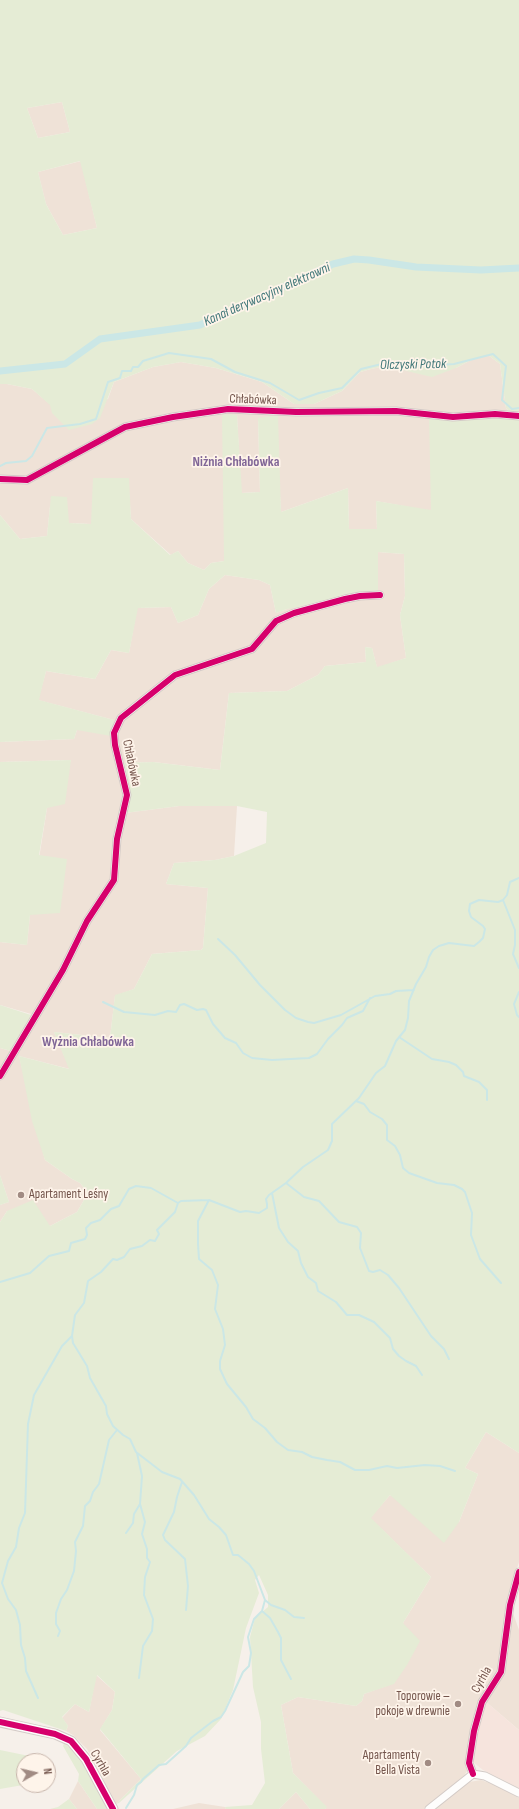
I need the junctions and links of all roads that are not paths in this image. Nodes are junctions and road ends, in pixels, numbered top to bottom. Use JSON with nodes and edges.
{"nodes":[{"id":1,"x":519,"y":416,"type":"edge"},
{"id":2,"x":0,"y":479,"type":"edge"},
{"id":3,"x":380,"y":595,"type":"dead end"},
{"id":4,"x":0,"y":1076,"type":"edge"},
{"id":5,"x":519,"y":1572,"type":"edge"},
{"id":6,"x":0,"y":1722,"type":"edge"},
{"id":7,"x":474,"y":1774,"type":"junction"},
{"id":8,"x":519,"y":1793,"type":"edge"},
{"id":9,"x":113,"y":1809,"type":"edge"},
{"id":10,"x":429,"y":1809,"type":"edge"}],
"edges":[{"from":1,"to":2,"type":"street","name":"Chłabówka"},
{"from":3,"to":4,"type":"street","name":"Chłabówka"},
{"from":5,"to":7,"type":"street","name":"Cyrhla"},
{"from":6,"to":9,"type":"street","name":"Cyrhla"},
{"from":7,"to":8,"type":"street"},
{"from":7,"to":10,"type":"street"}]}
